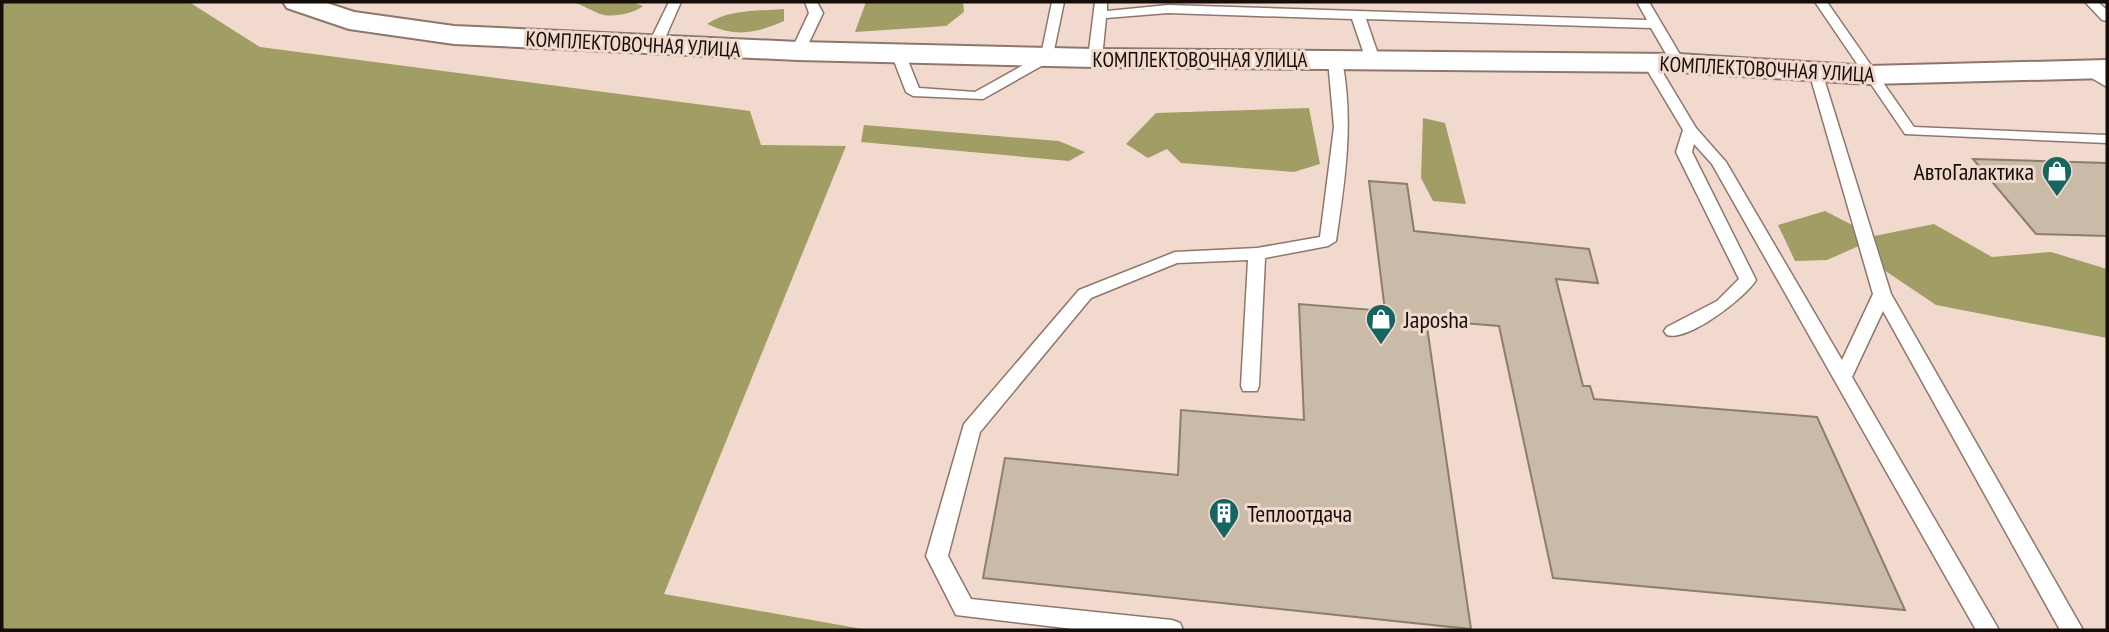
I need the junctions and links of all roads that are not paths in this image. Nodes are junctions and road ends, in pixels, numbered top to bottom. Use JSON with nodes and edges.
{"nodes":[{"id":1,"x":297,"y":2,"type":"edge"},
{"id":2,"x":675,"y":2,"type":"edge"},
{"id":3,"x":811,"y":2,"type":"edge"},
{"id":4,"x":1058,"y":2,"type":"edge"},
{"id":5,"x":1643,"y":2,"type":"edge"},
{"id":6,"x":1821,"y":2,"type":"edge"},
{"id":7,"x":2091,"y":2,"type":"edge"},
{"id":8,"x":1100,"y":8,"type":"edge"},
{"id":9,"x":1358,"y":16,"type":"junction"},
{"id":10,"x":2107,"y":17,"type":"edge"},
{"id":11,"x":1655,"y":24,"type":"junction"},
{"id":12,"x":655,"y":45,"type":"junction"},
{"id":13,"x":798,"y":51,"type":"junction"},
{"id":14,"x":898,"y":53,"type":"junction"},
{"id":15,"x":1047,"y":57,"type":"junction"},
{"id":16,"x":1095,"y":58,"type":"junction"},
{"id":17,"x":1335,"y":60,"type":"junction"},
{"id":18,"x":1373,"y":60,"type":"junction"},
{"id":19,"x":1664,"y":63,"type":"junction"},
{"id":20,"x":1816,"y":72,"type":"junction"},
{"id":21,"x":2101,"y":74,"type":"edge"},
{"id":22,"x":1869,"y":75,"type":"junction"},
{"id":23,"x":1690,"y":130,"type":"junction"},
{"id":24,"x":2107,"y":139,"type":"edge"},
{"id":25,"x":1257,"y":254,"type":"junction"},
{"id":26,"x":1882,"y":294,"type":"junction"},
{"id":27,"x":1674,"y":331,"type":"dead end"},
{"id":28,"x":1842,"y":378,"type":"junction"},
{"id":29,"x":1250,"y":386,"type":"dead end"},
{"id":30,"x":1172,"y":630,"type":"edge"},
{"id":31,"x":1988,"y":630,"type":"edge"},
{"id":32,"x":2072,"y":630,"type":"edge"}],
"edges":[{"from":1,"to":12,"type":"street","name":"КОМПЛЕКТОВОЧНАЯ УЛИЦА"},
{"from":2,"to":12,"type":"lane"},
{"from":3,"to":13,"type":"lane"},
{"from":4,"to":15,"type":"lane"},
{"from":5,"to":11,"type":"lane"},
{"from":6,"to":22,"type":"lane"},
{"from":7,"to":10,"type":"lane"},
{"from":8,"to":9,"type":"lane"},
{"from":8,"to":16,"type":"lane"},
{"from":9,"to":11,"type":"lane"},
{"from":9,"to":18,"type":"lane"},
{"from":11,"to":19,"type":"lane"},
{"from":12,"to":13,"type":"street","name":"КОМПЛЕКТОВОЧНАЯ УЛИЦА"},
{"from":13,"to":14,"type":"street","name":"КОМПЛЕКТОВОЧНАЯ УЛИЦА"},
{"from":14,"to":15,"type":"street","name":"КОМПЛЕКТОВОЧНАЯ УЛИЦА"},
{"from":14,"to":15,"type":"lane"},
{"from":15,"to":16,"type":"street","name":"КОМПЛЕКТОВОЧНАЯ УЛИЦА"},
{"from":16,"to":17,"type":"street","name":"КОМПЛЕКТОВОЧНАЯ УЛИЦА"},
{"from":17,"to":18,"type":"street","name":"КОМПЛЕКТОВОЧНАЯ УЛИЦА"},
{"from":17,"to":25,"type":"lane"},
{"from":18,"to":19,"type":"street","name":"КОМПЛЕКТОВОЧНАЯ УЛИЦА"},
{"from":19,"to":20,"type":"street","name":"КОМПЛЕКТОВОЧНАЯ УЛИЦА"},
{"from":19,"to":23,"type":"lane"},
{"from":20,"to":22,"type":"street","name":"КОМПЛЕКТОВОЧНАЯ УЛИЦА"},
{"from":20,"to":26,"type":"lane"},
{"from":21,"to":22,"type":"street","name":"КОМПЛЕКТОВОЧНАЯ УЛИЦА"},
{"from":22,"to":24,"type":"lane"},
{"from":23,"to":27,"type":"lane"},
{"from":23,"to":28,"type":"lane"},
{"from":25,"to":29,"type":"lane"},
{"from":25,"to":30,"type":"lane"},
{"from":26,"to":28,"type":"lane"},
{"from":26,"to":32,"type":"lane"},
{"from":28,"to":31,"type":"lane"}]}
